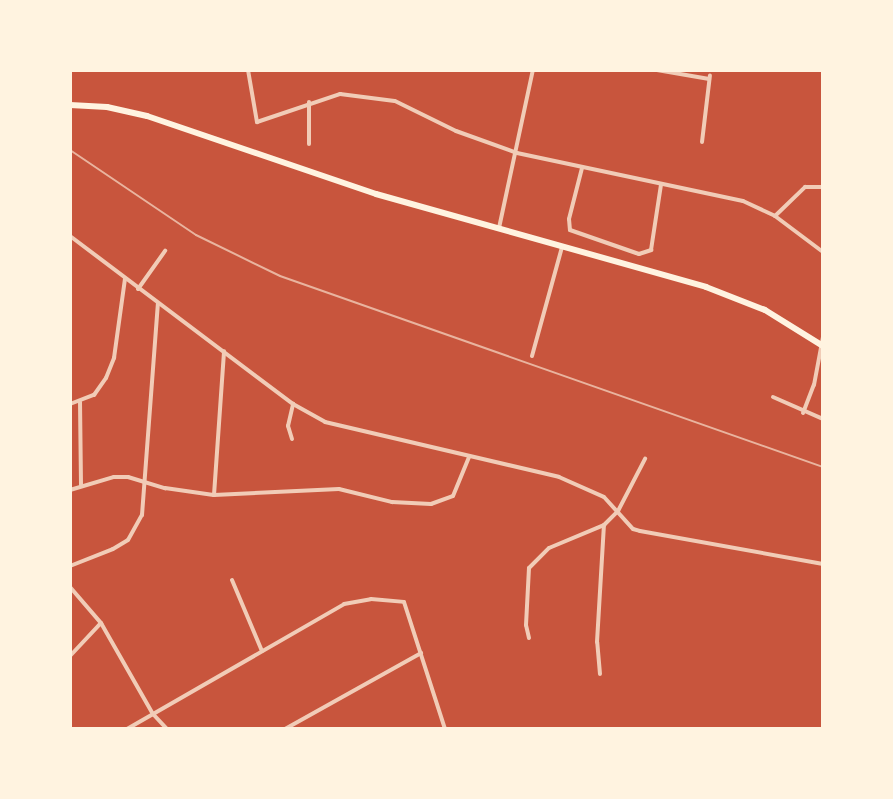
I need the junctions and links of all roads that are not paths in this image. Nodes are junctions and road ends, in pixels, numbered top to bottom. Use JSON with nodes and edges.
{"nodes":[{"id":1,"x":248,"y":70,"type":"edge"},
{"id":2,"x":533,"y":70,"type":"edge"},
{"id":3,"x":657,"y":70,"type":"edge"},
{"id":4,"x":309,"y":102,"type":"junction"},
{"id":5,"x":70,"y":105,"type":"edge"},
{"id":6,"x":702,"y":142,"type":"dead end"},
{"id":7,"x":309,"y":144,"type":"dead end"},
{"id":8,"x":517,"y":153,"type":"junction"},
{"id":9,"x":582,"y":168,"type":"junction"},
{"id":10,"x":661,"y":185,"type":"junction"},
{"id":11,"x":823,"y":187,"type":"edge"},
{"id":12,"x":775,"y":216,"type":"junction"},
{"id":13,"x":499,"y":228,"type":"junction"},
{"id":14,"x":70,"y":236,"type":"edge"},
{"id":15,"x":563,"y":245,"type":"junction"},
{"id":16,"x":165,"y":251,"type":"dead end"},
{"id":17,"x":823,"y":252,"type":"edge"},
{"id":18,"x":125,"y":279,"type":"junction"},
{"id":19,"x":138,"y":289,"type":"junction"},
{"id":20,"x":158,"y":304,"type":"junction"},
{"id":21,"x":822,"y":343,"type":"edge"},
{"id":22,"x":224,"y":351,"type":"junction"},
{"id":23,"x":532,"y":356,"type":"dead end"},
{"id":24,"x":773,"y":397,"type":"dead end"},
{"id":25,"x":80,"y":402,"type":"junction"},
{"id":26,"x":70,"y":404,"type":"edge"},
{"id":27,"x":293,"y":404,"type":"junction"},
{"id":28,"x":803,"y":413,"type":"junction"},
{"id":29,"x":823,"y":419,"type":"edge"},
{"id":30,"x":292,"y":439,"type":"dead end"},
{"id":31,"x":469,"y":456,"type":"junction"},
{"id":32,"x":645,"y":459,"type":"dead end"},
{"id":33,"x":147,"y":481,"type":"junction"},
{"id":34,"x":81,"y":486,"type":"junction"},
{"id":35,"x":70,"y":490,"type":"edge"},
{"id":36,"x":214,"y":495,"type":"junction"},
{"id":37,"x":618,"y":511,"type":"junction"},
{"id":38,"x":604,"y":525,"type":"junction"},
{"id":39,"x":823,"y":564,"type":"edge"},
{"id":40,"x":70,"y":566,"type":"edge"},
{"id":41,"x":232,"y":580,"type":"dead end"},
{"id":42,"x":70,"y":587,"type":"edge"},
{"id":43,"x":101,"y":623,"type":"junction"},
{"id":44,"x":529,"y":638,"type":"dead end"},
{"id":45,"x":262,"y":651,"type":"junction"},
{"id":46,"x":421,"y":653,"type":"junction"},
{"id":47,"x":70,"y":656,"type":"edge"},
{"id":48,"x":600,"y":674,"type":"dead end"},
{"id":49,"x":153,"y":714,"type":"junction"},
{"id":50,"x":127,"y":729,"type":"edge"},
{"id":51,"x":167,"y":729,"type":"edge"},
{"id":52,"x":285,"y":729,"type":"edge"},
{"id":53,"x":445,"y":729,"type":"edge"}],
"edges":[{"from":1,"to":4,"type":"street"},
{"from":2,"to":8,"type":"street"},
{"from":3,"to":6,"type":"street"},
{"from":4,"to":7,"type":"street"},
{"from":4,"to":8,"type":"street"},
{"from":5,"to":13,"type":"main road"},
{"from":8,"to":9,"type":"street"},
{"from":8,"to":13,"type":"street"},
{"from":9,"to":10,"type":"street"},
{"from":9,"to":10,"type":"street"},
{"from":10,"to":12,"type":"street"},
{"from":11,"to":12,"type":"street"},
{"from":12,"to":17,"type":"street"},
{"from":13,"to":15,"type":"main road"},
{"from":14,"to":18,"type":"street"},
{"from":15,"to":21,"type":"main road"},
{"from":15,"to":23,"type":"street"},
{"from":16,"to":19,"type":"street"},
{"from":18,"to":19,"type":"street"},
{"from":18,"to":25,"type":"street"},
{"from":19,"to":20,"type":"street"},
{"from":20,"to":22,"type":"street"},
{"from":20,"to":33,"type":"street"},
{"from":21,"to":28,"type":"street"},
{"from":22,"to":27,"type":"street"},
{"from":22,"to":36,"type":"street"},
{"from":24,"to":28,"type":"street"},
{"from":25,"to":26,"type":"street"},
{"from":25,"to":34,"type":"street"},
{"from":27,"to":30,"type":"street"},
{"from":27,"to":31,"type":"street"},
{"from":28,"to":29,"type":"street"},
{"from":31,"to":36,"type":"street"},
{"from":31,"to":37,"type":"street"},
{"from":32,"to":37,"type":"street"},
{"from":33,"to":34,"type":"street"},
{"from":33,"to":36,"type":"street"},
{"from":33,"to":40,"type":"street"},
{"from":34,"to":35,"type":"street"},
{"from":37,"to":38,"type":"street"},
{"from":37,"to":39,"type":"street"},
{"from":38,"to":44,"type":"street"},
{"from":38,"to":48,"type":"street"},
{"from":41,"to":45,"type":"street"},
{"from":42,"to":43,"type":"street"},
{"from":43,"to":47,"type":"street"},
{"from":43,"to":49,"type":"street"},
{"from":45,"to":46,"type":"street"},
{"from":45,"to":49,"type":"street"},
{"from":46,"to":52,"type":"street"},
{"from":46,"to":53,"type":"street"},
{"from":49,"to":50,"type":"street"},
{"from":49,"to":51,"type":"street"}]}
